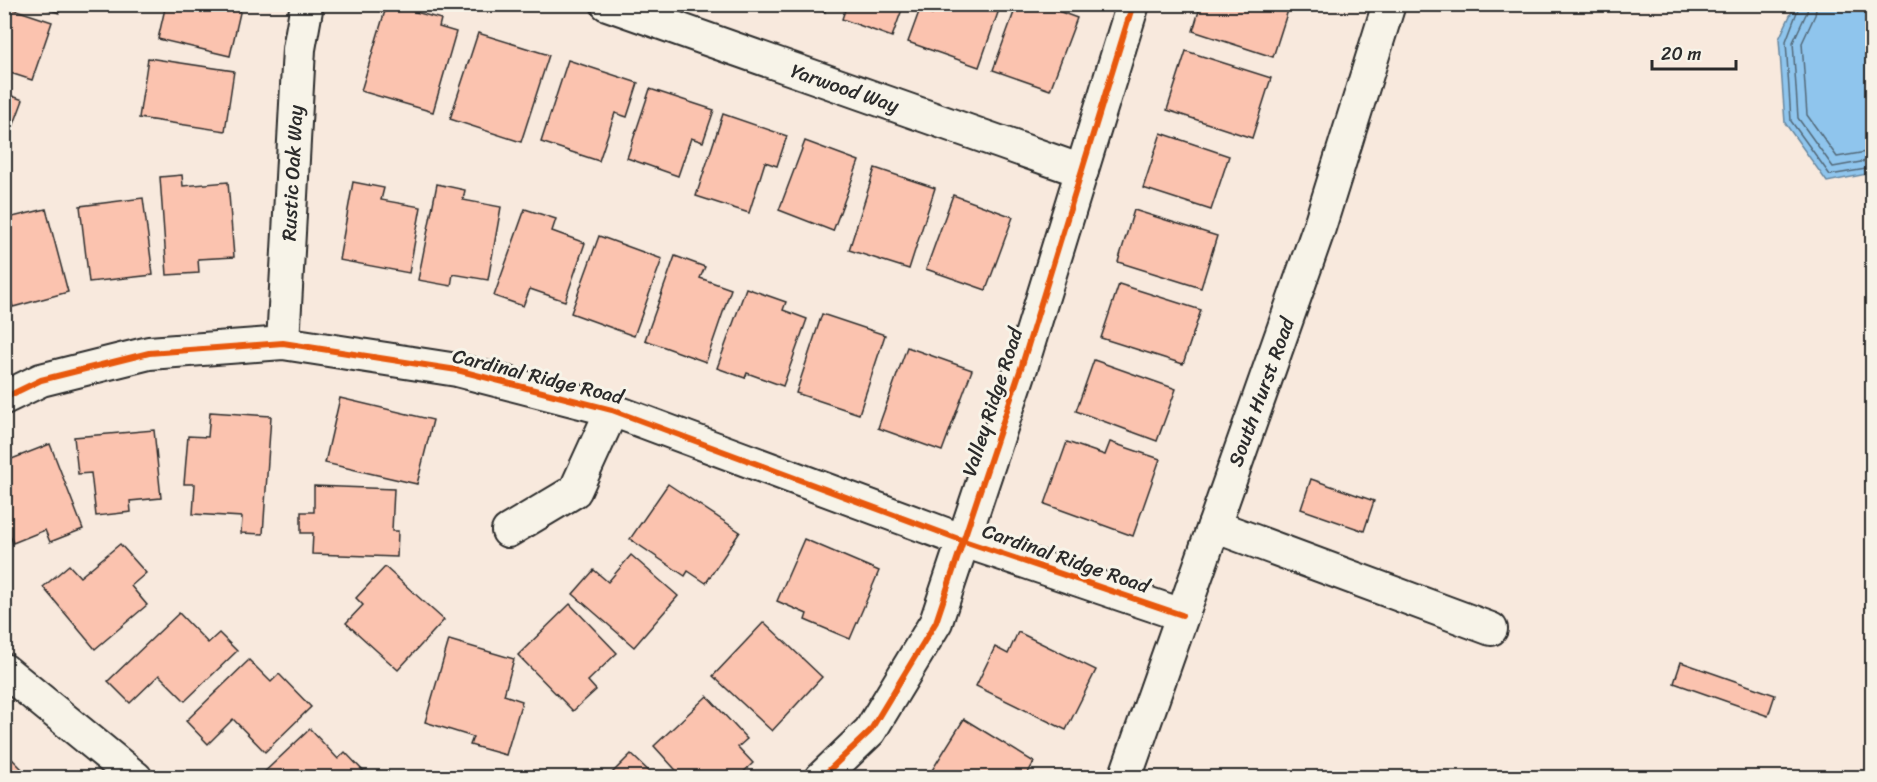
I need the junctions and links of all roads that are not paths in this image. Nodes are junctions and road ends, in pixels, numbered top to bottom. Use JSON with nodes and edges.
{"nodes":[{"id":1,"x":307,"y":4,"type":"edge"},
{"id":2,"x":607,"y":4,"type":"edge"},
{"id":3,"x":1133,"y":4,"type":"edge"},
{"id":4,"x":1389,"y":4,"type":"edge"},
{"id":5,"x":1082,"y":171,"type":"junction"},
{"id":6,"x":283,"y":343,"type":"junction"},
{"id":7,"x":4,"y":398,"type":"edge"},
{"id":8,"x":612,"y":410,"type":"junction"},
{"id":9,"x":1214,"y":526,"type":"junction"},
{"id":10,"x":508,"y":531,"type":"dead end"},
{"id":11,"x":964,"y":541,"type":"junction"},
{"id":12,"x":1182,"y":615,"type":"junction"},
{"id":13,"x":1491,"y":629,"type":"dead end"},
{"id":14,"x":4,"y":670,"type":"edge"},
{"id":15,"x":136,"y":777,"type":"edge"},
{"id":16,"x":821,"y":777,"type":"edge"},
{"id":17,"x":1125,"y":777,"type":"edge"}],
"edges":[{"from":1,"to":6,"type":"street","name":"Rustic Oak Way"},
{"from":2,"to":5,"type":"street","name":"Yarwood Way"},
{"from":3,"to":5,"type":"street","name":"Valley Ridge Road"},
{"from":4,"to":9,"type":"street","name":"South Hurst Road"},
{"from":5,"to":11,"type":"street","name":"Valley Ridge Road"},
{"from":6,"to":7,"type":"street","name":"Cardinal Ridge Road"},
{"from":6,"to":8,"type":"street","name":"Cardinal Ridge Road"},
{"from":8,"to":10,"type":"street"},
{"from":8,"to":11,"type":"street","name":"Cardinal Ridge Road"},
{"from":9,"to":12,"type":"street","name":"South Hurst Road"},
{"from":9,"to":13,"type":"street"},
{"from":11,"to":12,"type":"street","name":"Cardinal Ridge Road"},
{"from":11,"to":16,"type":"street","name":"Valley Ridge Road"},
{"from":12,"to":17,"type":"street","name":"South Hurst Road"},
{"from":14,"to":15,"type":"street"}]}
